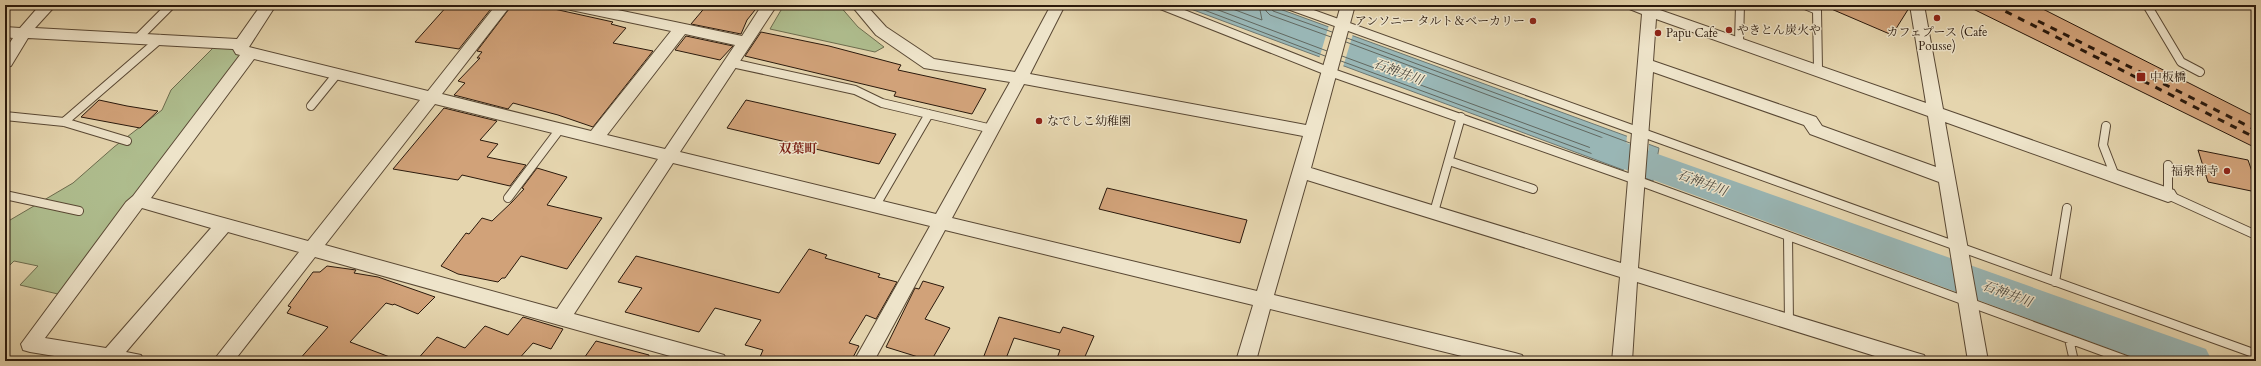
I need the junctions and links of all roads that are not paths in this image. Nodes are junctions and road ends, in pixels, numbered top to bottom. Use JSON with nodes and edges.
{"nodes":[{"id":1,"x":49,"y":5,"type":"edge"},
{"id":2,"x":171,"y":5,"type":"edge"},
{"id":3,"x":269,"y":5,"type":"edge"},
{"id":4,"x":504,"y":5,"type":"edge"},
{"id":5,"x":572,"y":5,"type":"edge"},
{"id":6,"x":770,"y":5,"type":"edge"},
{"id":7,"x":858,"y":5,"type":"edge"},
{"id":8,"x":1058,"y":5,"type":"edge"},
{"id":9,"x":1161,"y":5,"type":"edge"},
{"id":10,"x":1288,"y":5,"type":"edge"},
{"id":11,"x":1348,"y":5,"type":"edge"},
{"id":12,"x":1632,"y":5,"type":"edge"},
{"id":13,"x":1740,"y":5,"type":"edge"},
{"id":14,"x":1806,"y":5,"type":"edge"},
{"id":15,"x":1917,"y":5,"type":"edge"},
{"id":16,"x":2147,"y":5,"type":"edge"},
{"id":17,"x":1650,"y":8,"type":"edge"},
{"id":18,"x":1342,"y":24,"type":"junction"},
{"id":19,"x":682,"y":28,"type":"junction"},
{"id":20,"x":5,"y":32,"type":"edge"},
{"id":21,"x":24,"y":33,"type":"junction"},
{"id":22,"x":138,"y":38,"type":"junction"},
{"id":23,"x":160,"y":39,"type":"junction"},
{"id":24,"x":746,"y":42,"type":"junction"},
{"id":25,"x":1739,"y":42,"type":"junction"},
{"id":26,"x":246,"y":48,"type":"junction"},
{"id":27,"x":5,"y":62,"type":"edge"},
{"id":28,"x":732,"y":63,"type":"junction"},
{"id":29,"x":1645,"y":64,"type":"junction"},
{"id":30,"x":1818,"y":69,"type":"junction"},
{"id":31,"x":1330,"y":72,"type":"junction"},
{"id":32,"x":2200,"y":72,"type":"dead end"},
{"id":33,"x":337,"y":74,"type":"junction"},
{"id":34,"x":1020,"y":78,"type":"junction"},
{"id":35,"x":432,"y":98,"type":"junction"},
{"id":36,"x":311,"y":106,"type":"dead end"},
{"id":37,"x":1936,"y":113,"type":"junction"},
{"id":38,"x":929,"y":114,"type":"junction"},
{"id":39,"x":5,"y":116,"type":"edge"},
{"id":40,"x":1461,"y":118,"type":"junction"},
{"id":41,"x":64,"y":122,"type":"junction"},
{"id":42,"x":2106,"y":126,"type":"dead end"},
{"id":43,"x":560,"y":129,"type":"junction"},
{"id":44,"x":992,"y":129,"type":"junction"},
{"id":45,"x":1312,"y":132,"type":"junction"},
{"id":46,"x":1639,"y":134,"type":"junction"},
{"id":47,"x":595,"y":138,"type":"junction"},
{"id":48,"x":127,"y":141,"type":"dead end"},
{"id":49,"x":670,"y":155,"type":"junction"},
{"id":50,"x":1449,"y":161,"type":"junction"},
{"id":51,"x":2168,"y":165,"type":"dead end"},
{"id":52,"x":1300,"y":171,"type":"junction"},
{"id":53,"x":2115,"y":176,"type":"junction"},
{"id":54,"x":1636,"y":178,"type":"junction"},
{"id":55,"x":1947,"y":178,"type":"junction"},
{"id":56,"x":1533,"y":189,"type":"dead end"},
{"id":57,"x":5,"y":195,"type":"edge"},
{"id":58,"x":2168,"y":195,"type":"junction"},
{"id":59,"x":508,"y":198,"type":"dead end"},
{"id":60,"x":139,"y":201,"type":"junction"},
{"id":61,"x":876,"y":205,"type":"junction"},
{"id":62,"x":2067,"y":208,"type":"dead end"},
{"id":63,"x":79,"y":211,"type":"dead end"},
{"id":64,"x":1434,"y":212,"type":"junction"},
{"id":65,"x":942,"y":221,"type":"junction"},
{"id":66,"x":224,"y":225,"type":"junction"},
{"id":67,"x":2256,"y":235,"type":"edge"},
{"id":68,"x":1788,"y":236,"type":"junction"},
{"id":69,"x":311,"y":249,"type":"junction"},
{"id":70,"x":1959,"y":250,"type":"junction"},
{"id":71,"x":1629,"y":273,"type":"junction"},
{"id":72,"x":2055,"y":282,"type":"junction"},
{"id":73,"x":1263,"y":299,"type":"junction"},
{"id":74,"x":1968,"y":301,"type":"junction"},
{"id":75,"x":562,"y":317,"type":"junction"},
{"id":76,"x":1789,"y":322,"type":"junction"},
{"id":77,"x":2070,"y":339,"type":"junction"},
{"id":78,"x":2256,"y":354,"type":"edge"},
{"id":79,"x":668,"y":355,"type":"edge"},
{"id":80,"x":110,"y":357,"type":"junction"},
{"id":81,"x":1495,"y":359,"type":"edge"},
{"id":82,"x":134,"y":361,"type":"edge"},
{"id":83,"x":223,"y":361,"type":"edge"},
{"id":84,"x":717,"y":361,"type":"edge"},
{"id":85,"x":864,"y":361,"type":"edge"},
{"id":86,"x":1246,"y":361,"type":"edge"},
{"id":87,"x":1515,"y":361,"type":"edge"},
{"id":88,"x":1622,"y":361,"type":"edge"},
{"id":89,"x":1917,"y":361,"type":"edge"},
{"id":90,"x":1978,"y":361,"type":"edge"},
{"id":91,"x":2074,"y":361,"type":"edge"},
{"id":92,"x":2129,"y":361,"type":"edge"}],
"edges":[{"from":1,"to":21,"type":"street"},
{"from":2,"to":22,"type":"lane"},
{"from":3,"to":26,"type":"street"},
{"from":4,"to":35,"type":"street"},
{"from":5,"to":19,"type":"street"},
{"from":6,"to":24,"type":"street"},
{"from":7,"to":34,"type":"street"},
{"from":8,"to":34,"type":"street"},
{"from":9,"to":31,"type":"lane"},
{"from":10,"to":18,"type":"lane"},
{"from":11,"to":18,"type":"street"},
{"from":12,"to":17,"type":"street"},
{"from":13,"to":25,"type":"lane"},
{"from":14,"to":30,"type":"lane"},
{"from":15,"to":37,"type":"street"},
{"from":16,"to":32,"type":"lane"},
{"from":17,"to":25,"type":"street"},
{"from":17,"to":29,"type":"street"},
{"from":18,"to":31,"type":"street"},
{"from":18,"to":46,"type":"lane"},
{"from":19,"to":24,"type":"street"},
{"from":19,"to":47,"type":"street"},
{"from":20,"to":21,"type":"street"},
{"from":21,"to":22,"type":"street"},
{"from":21,"to":27,"type":"street"},
{"from":22,"to":23,"type":"street"},
{"from":23,"to":26,"type":"street"},
{"from":23,"to":41,"type":"lane"},
{"from":24,"to":28,"type":"street"},
{"from":25,"to":30,"type":"street"},
{"from":26,"to":33,"type":"street"},
{"from":26,"to":60,"type":"street"},
{"from":28,"to":38,"type":"lane"},
{"from":28,"to":49,"type":"street"},
{"from":29,"to":46,"type":"street"},
{"from":29,"to":55,"type":"street"},
{"from":30,"to":37,"type":"street"},
{"from":31,"to":40,"type":"lane"},
{"from":31,"to":45,"type":"street"},
{"from":33,"to":35,"type":"street"},
{"from":33,"to":36,"type":"lane"},
{"from":34,"to":44,"type":"street"},
{"from":34,"to":45,"type":"street"},
{"from":35,"to":43,"type":"street"},
{"from":35,"to":69,"type":"street"},
{"from":37,"to":53,"type":"street"},
{"from":37,"to":55,"type":"street"},
{"from":38,"to":44,"type":"lane"},
{"from":38,"to":61,"type":"lane"},
{"from":39,"to":41,"type":"lane"},
{"from":40,"to":50,"type":"lane"},
{"from":40,"to":54,"type":"lane"},
{"from":41,"to":48,"type":"lane"},
{"from":42,"to":53,"type":"lane"},
{"from":43,"to":47,"type":"street"},
{"from":43,"to":59,"type":"lane"},
{"from":44,"to":65,"type":"street"},
{"from":45,"to":52,"type":"street"},
{"from":46,"to":54,"type":"street"},
{"from":46,"to":70,"type":"lane"},
{"from":47,"to":49,"type":"street"},
{"from":49,"to":61,"type":"street"},
{"from":49,"to":75,"type":"street"},
{"from":50,"to":56,"type":"lane"},
{"from":50,"to":64,"type":"lane"},
{"from":51,"to":58,"type":"lane"},
{"from":52,"to":64,"type":"street"},
{"from":52,"to":73,"type":"street"},
{"from":53,"to":58,"type":"street"},
{"from":54,"to":68,"type":"lane"},
{"from":54,"to":71,"type":"street"},
{"from":55,"to":70,"type":"street"},
{"from":57,"to":63,"type":"lane"},
{"from":58,"to":67,"type":"lane"},
{"from":60,"to":66,"type":"street"},
{"from":60,"to":80,"type":"street"},
{"from":61,"to":65,"type":"street"},
{"from":62,"to":72,"type":"lane"},
{"from":64,"to":71,"type":"street"},
{"from":65,"to":73,"type":"street"},
{"from":65,"to":85,"type":"street"},
{"from":66,"to":69,"type":"street"},
{"from":66,"to":80,"type":"street"},
{"from":68,"to":74,"type":"lane"},
{"from":68,"to":76,"type":"lane"},
{"from":69,"to":75,"type":"street"},
{"from":69,"to":83,"type":"street"},
{"from":70,"to":72,"type":"lane"},
{"from":70,"to":74,"type":"street"},
{"from":71,"to":76,"type":"street"},
{"from":71,"to":88,"type":"street"},
{"from":72,"to":78,"type":"lane"},
{"from":73,"to":81,"type":"street"},
{"from":73,"to":86,"type":"street"},
{"from":74,"to":77,"type":"lane"},
{"from":74,"to":90,"type":"street"},
{"from":75,"to":79,"type":"street"},
{"from":76,"to":89,"type":"street"},
{"from":77,"to":91,"type":"lane"},
{"from":77,"to":92,"type":"lane"},
{"from":79,"to":84,"type":"street"},
{"from":80,"to":82,"type":"street"},
{"from":81,"to":87,"type":"street"}]}
